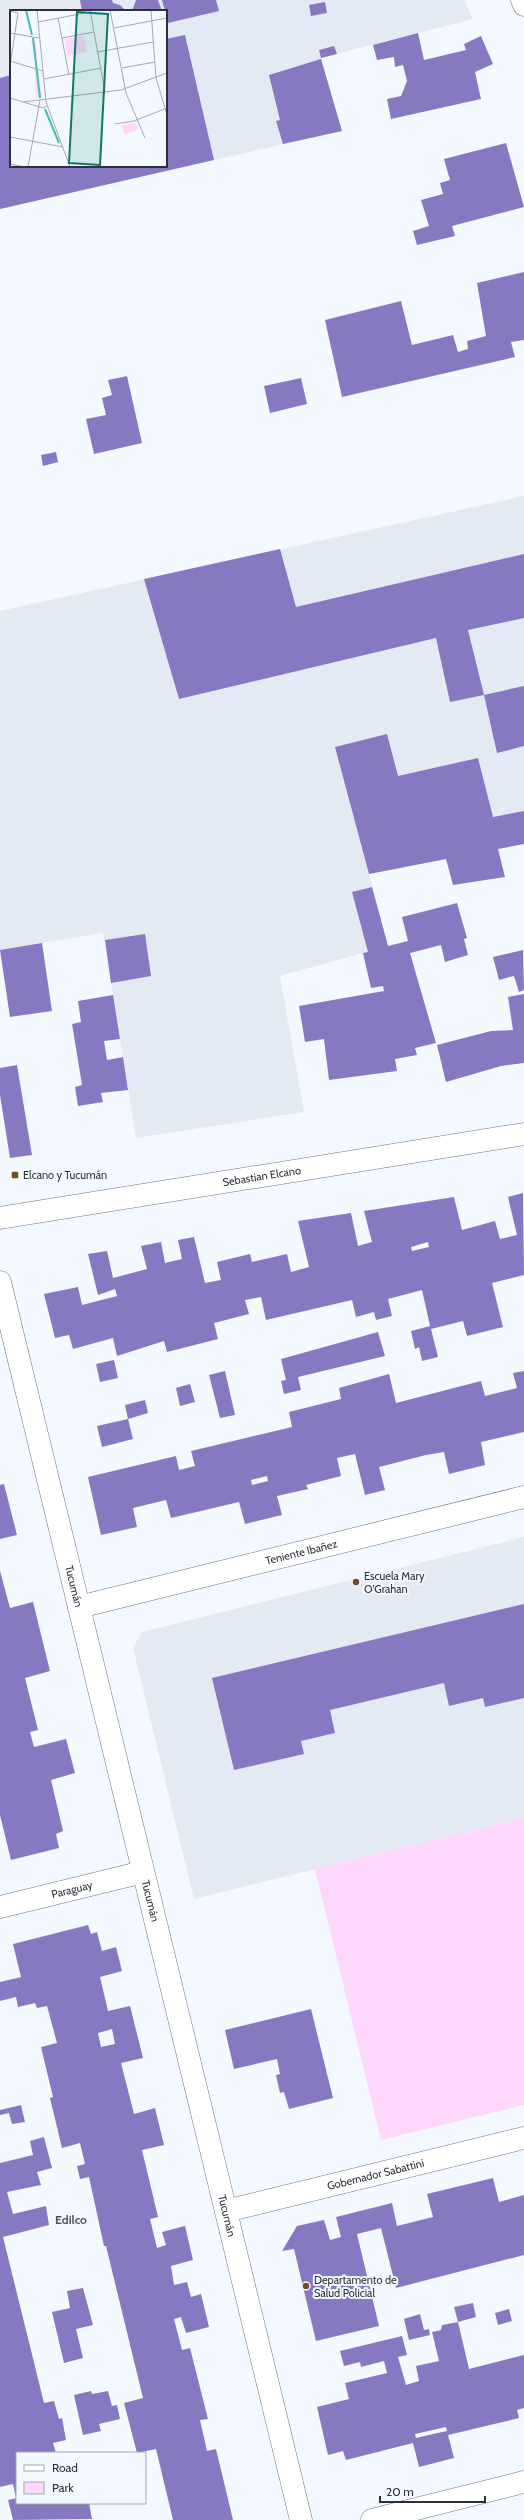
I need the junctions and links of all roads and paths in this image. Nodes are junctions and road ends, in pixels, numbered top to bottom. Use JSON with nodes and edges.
{"nodes":[{"id":1,"x":522,"y":0,"type":"edge"},
{"id":2,"x":524,"y":5,"type":"edge"},
{"id":3,"x":524,"y":1134,"type":"edge"},
{"id":4,"x":0,"y":1218,"type":"edge"},
{"id":5,"x":0,"y":1282,"type":"edge"},
{"id":6,"x":524,"y":1497,"type":"edge"},
{"id":7,"x":79,"y":1607,"type":"junction"},
{"id":8,"x":144,"y":1872,"type":"junction"},
{"id":9,"x":0,"y":1907,"type":"edge"},
{"id":10,"x":524,"y":2138,"type":"edge"},
{"id":11,"x":226,"y":2211,"type":"junction"},
{"id":12,"x":524,"y":2482,"type":"edge"},
{"id":13,"x":301,"y":2520,"type":"edge"},
{"id":14,"x":372,"y":2520,"type":"edge"}],
"edges":[{"from":1,"to":2,"type":"street"},
{"from":3,"to":4,"type":"street","name":"Sebastian Elcano"},
{"from":5,"to":7,"type":"street","name":"Tucumán"},
{"from":6,"to":7,"type":"street","name":"Teniente Ibañez"},
{"from":7,"to":8,"type":"street","name":"Tucumán"},
{"from":8,"to":9,"type":"street","name":"Paraguay"},
{"from":8,"to":11,"type":"street","name":"Tucumán"},
{"from":10,"to":11,"type":"street","name":"Gobernador Sabattini"},
{"from":11,"to":13,"type":"street","name":"Tucumán"},
{"from":12,"to":14,"type":"street"}]}
